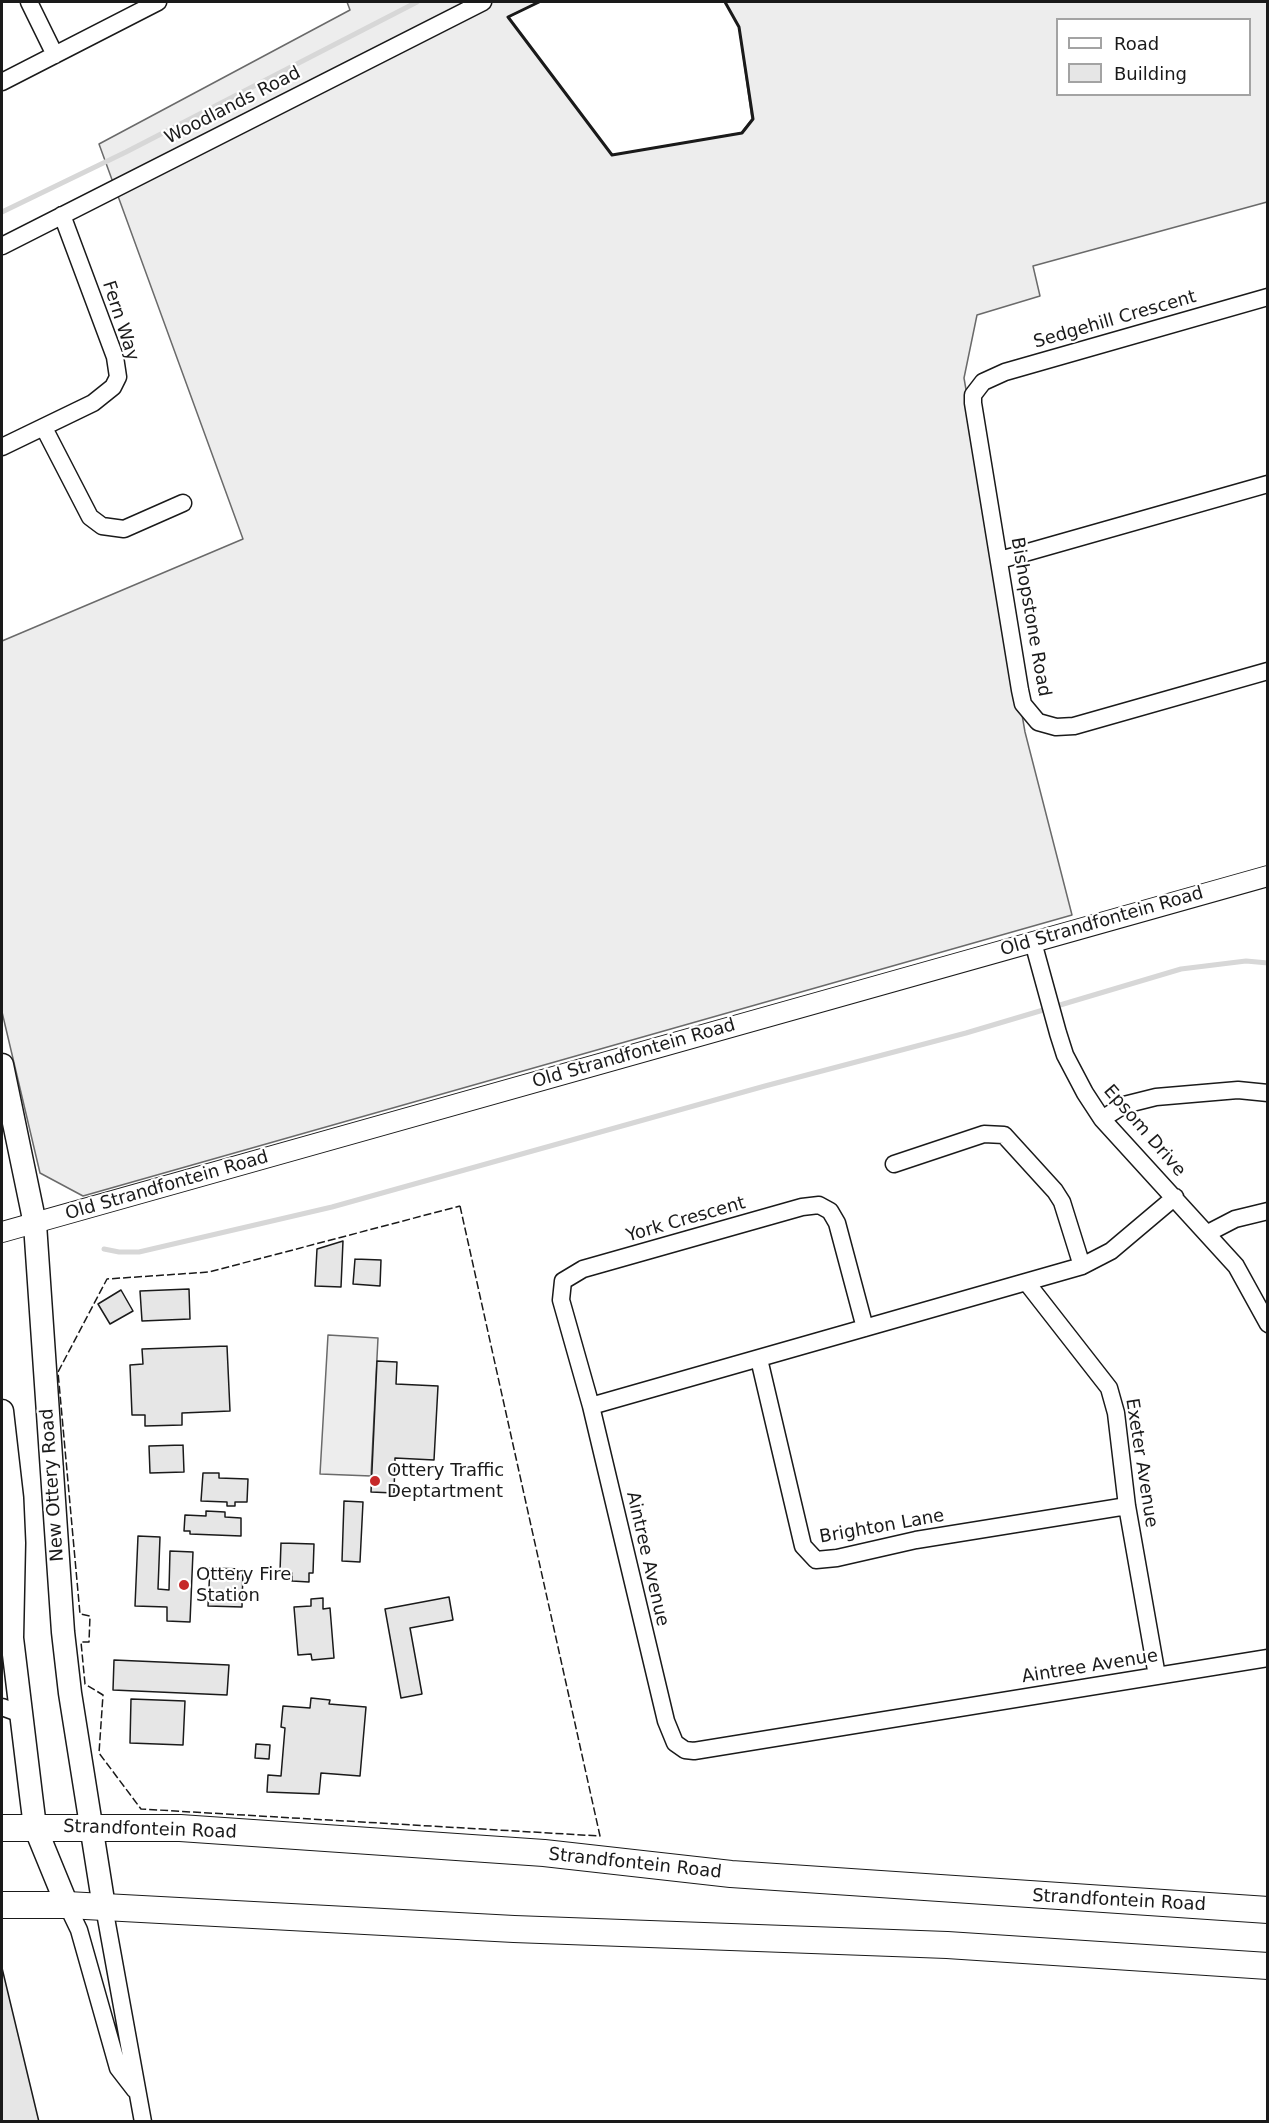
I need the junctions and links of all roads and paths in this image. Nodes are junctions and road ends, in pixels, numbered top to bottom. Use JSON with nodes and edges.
{"nodes":[{"id":1,"x":28,"y":2,"type":"edge"},
{"id":2,"x":158,"y":2,"type":"edge"},
{"id":3,"x":483,"y":2,"type":"edge"},
{"id":4,"x":55,"y":55,"type":"junction"},
{"id":5,"x":2,"y":82,"type":"edge"},
{"id":6,"x":62,"y":215,"type":"junction"},
{"id":7,"x":2,"y":246,"type":"edge"},
{"id":8,"x":1268,"y":297,"type":"edge"},
{"id":9,"x":977,"y":388,"type":"joint"},
{"id":10,"x":44,"y":428,"type":"junction"},
{"id":11,"x":2,"y":447,"type":"edge"},
{"id":12,"x":1268,"y":484,"type":"edge"},
{"id":13,"x":183,"y":503,"type":"dead end"},
{"id":14,"x":999,"y":560,"type":"junction"},
{"id":15,"x":1268,"y":671,"type":"edge"},
{"id":16,"x":1268,"y":876,"type":"edge"},
{"id":17,"x":1033,"y":942,"type":"junction"},
{"id":18,"x":2,"y":1065,"type":"edge"},
{"id":19,"x":1268,"y":1093,"type":"edge"},
{"id":20,"x":1102,"y":1119,"type":"junction"},
{"id":21,"x":894,"y":1164,"type":"dead end"},
{"id":22,"x":1175,"y":1197,"type":"junction"},
{"id":23,"x":1268,"y":1211,"type":"edge"},
{"id":24,"x":35,"y":1224,"type":"junction"},
{"id":25,"x":2,"y":1232,"type":"edge"},
{"id":26,"x":1208,"y":1233,"type":"junction"},
{"id":27,"x":1082,"y":1266,"type":"junction"},
{"id":28,"x":1026,"y":1283,"type":"junction"},
{"id":29,"x":1268,"y":1324,"type":"edge"},
{"id":30,"x":865,"y":1328,"type":"junction"},
{"id":31,"x":759,"y":1359,"type":"junction"},
{"id":32,"x":591,"y":1406,"type":"junction"},
{"id":33,"x":2,"y":1411,"type":"edge"},
{"id":34,"x":1128,"y":1506,"type":"junction"},
{"id":35,"x":7,"y":1646,"type":"edge"},
{"id":36,"x":1268,"y":1658,"type":"edge"},
{"id":37,"x":1157,"y":1676,"type":"junction"},
{"id":38,"x":11,"y":1710,"type":"edge"},
{"id":39,"x":35,"y":1827,"type":"junction"},
{"id":40,"x":91,"y":1827,"type":"junction"},
{"id":41,"x":2,"y":1828,"type":"edge"},
{"id":42,"x":2,"y":1905,"type":"edge"},
{"id":43,"x":67,"y":1905,"type":"junction"},
{"id":44,"x":104,"y":1907,"type":"junction"},
{"id":45,"x":1268,"y":1910,"type":"edge"},
{"id":46,"x":1268,"y":1966,"type":"edge"},
{"id":47,"x":135,"y":2090,"type":"junction"},
{"id":48,"x":143,"y":2121,"type":"edge"}],
"edges":[{"from":1,"to":4,"type":"street"},
{"from":2,"to":4,"type":"street"},
{"from":3,"to":6,"type":"street","name":"Woodlands Road"},
{"from":4,"to":5,"type":"street"},
{"from":6,"to":7,"type":"street","name":"Woodlands Road"},
{"from":6,"to":10,"type":"street","name":"Fern Way"},
{"from":8,"to":9,"type":"street","name":"Sedgehill Crescent"},
{"from":9,"to":14,"type":"street","name":"Bishopstone Road"},
{"from":10,"to":11,"type":"street","name":"Fern Way"},
{"from":10,"to":13,"type":"street"},
{"from":12,"to":14,"type":"street"},
{"from":14,"to":15,"type":"street","name":"Bishopstone Road"},
{"from":16,"to":17,"type":"street","name":"Old Strandfontein Road"},
{"from":17,"to":20,"type":"street","name":"Epsom Drive"},
{"from":17,"to":24,"type":"street","name":"Old Strandfontein Road"},
{"from":18,"to":24,"type":"main road","name":"New Ottery Road"},
{"from":19,"to":20,"type":"street"},
{"from":20,"to":22,"type":"street","name":"Epsom Drive"},
{"from":21,"to":27,"type":"street"},
{"from":22,"to":26,"type":"street","name":"Epsom Drive"},
{"from":22,"to":27,"type":"street"},
{"from":23,"to":26,"type":"street"},
{"from":24,"to":25,"type":"street","name":"Old Strandfontein Road"},
{"from":24,"to":40,"type":"main road","name":"New Ottery Road"},
{"from":26,"to":29,"type":"street","name":"Epsom Drive"},
{"from":27,"to":28,"type":"street"},
{"from":28,"to":30,"type":"street"},
{"from":28,"to":34,"type":"street","name":"Exeter Avenue"},
{"from":30,"to":31,"type":"street"},
{"from":30,"to":32,"type":"street","name":"York Crescent"},
{"from":31,"to":32,"type":"street"},
{"from":31,"to":34,"type":"street","name":"Brighton Lane"},
{"from":32,"to":37,"type":"street","name":"Aintree Avenue"},
{"from":33,"to":35,"type":"main road"},
{"from":34,"to":37,"type":"street","name":"Exeter Avenue"},
{"from":35,"to":38,"type":"main road"},
{"from":36,"to":37,"type":"street","name":"Aintree Avenue"},
{"from":38,"to":39,"type":"main road"},
{"from":39,"to":40,"type":"main road","name":"Strandfontein Road"},
{"from":39,"to":41,"type":"main road","name":"Strandfontein Road"},
{"from":39,"to":43,"type":"main road"},
{"from":40,"to":44,"type":"main road","name":"New Ottery Road"},
{"from":40,"to":45,"type":"main road","name":"Strandfontein Road"},
{"from":42,"to":43,"type":"main road"},
{"from":43,"to":44,"type":"main road"},
{"from":43,"to":47,"type":"street"},
{"from":44,"to":46,"type":"main road"},
{"from":44,"to":47,"type":"street"},
{"from":47,"to":48,"type":"street"}]}
